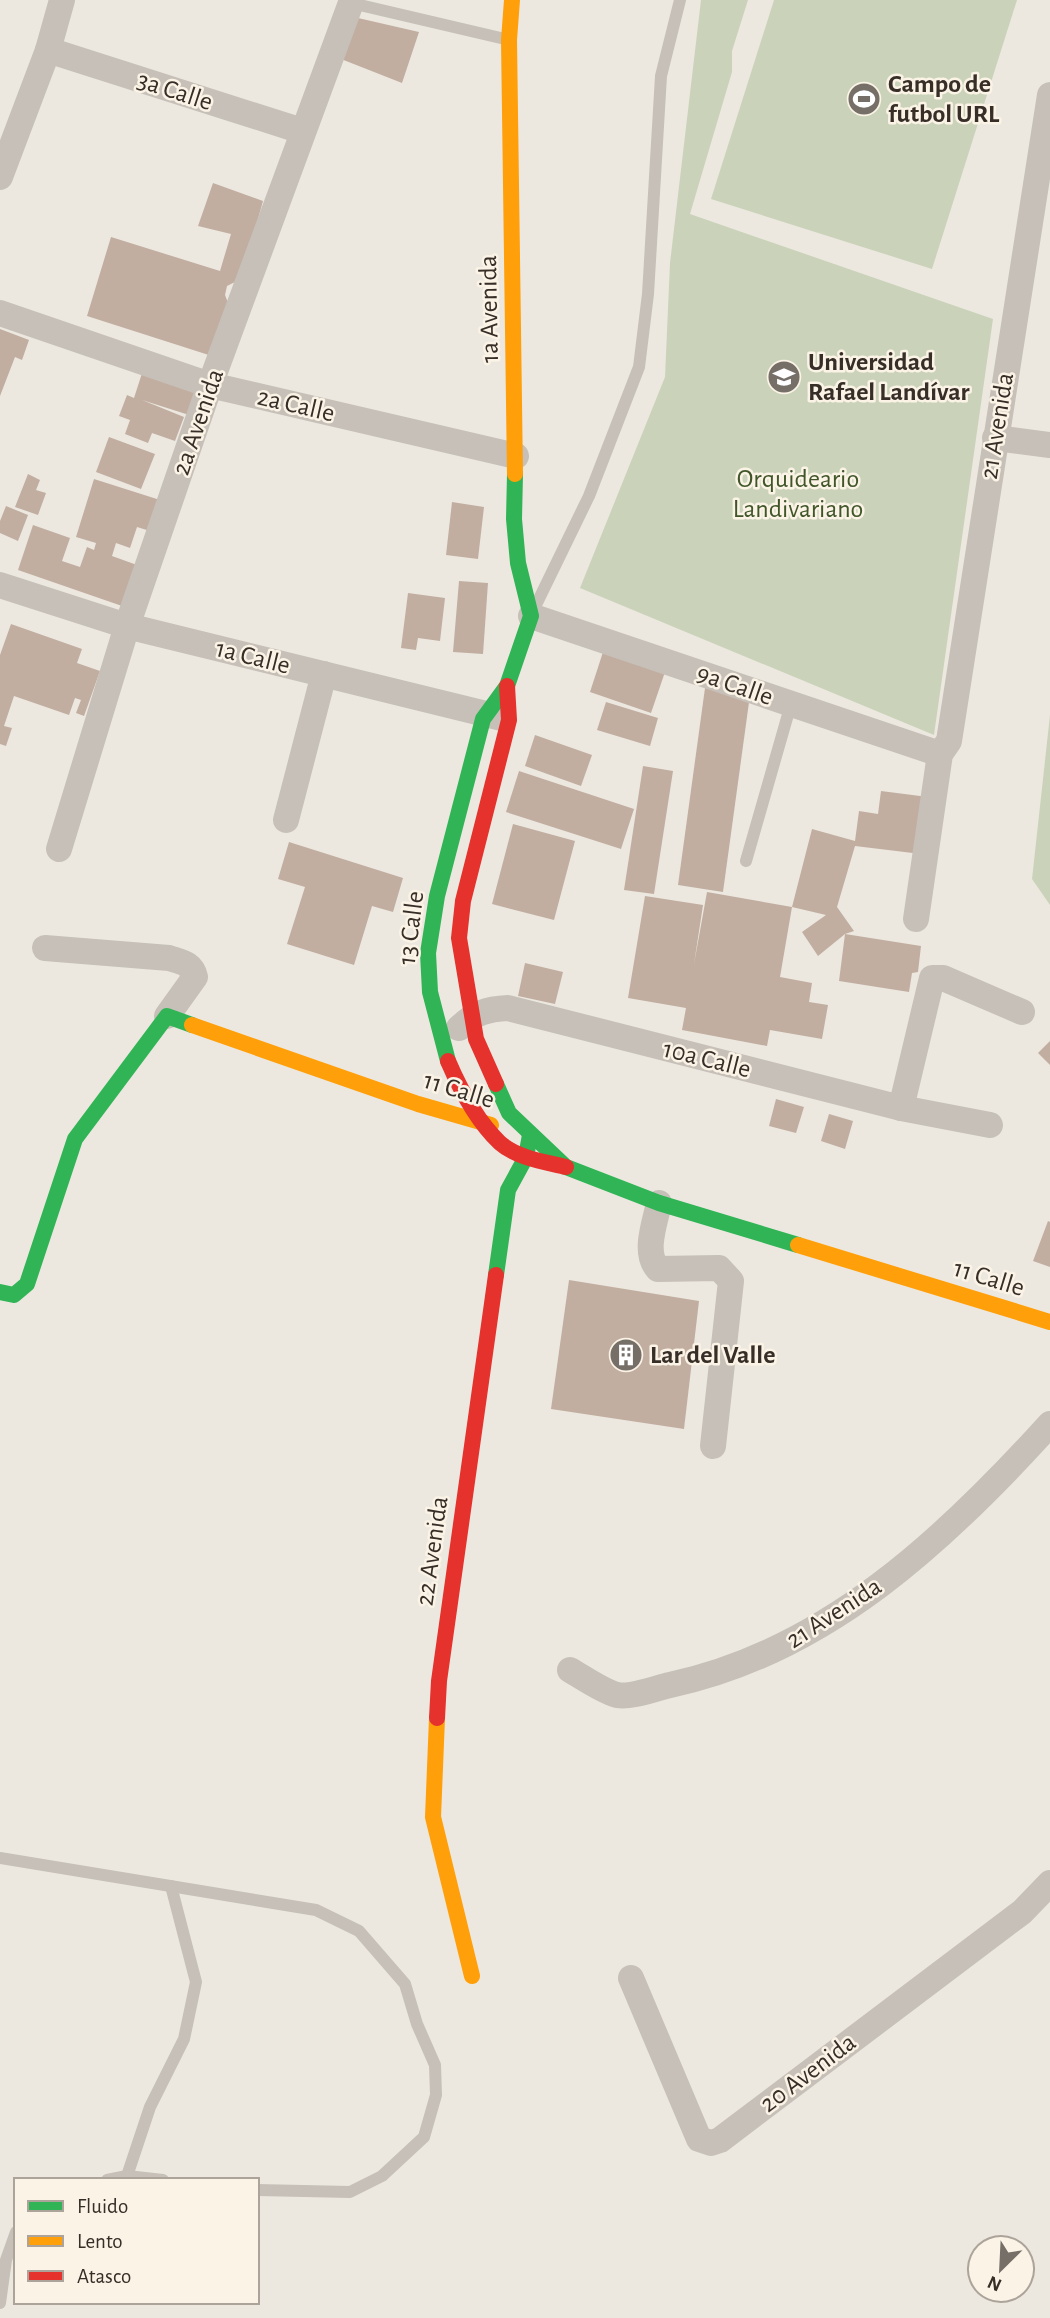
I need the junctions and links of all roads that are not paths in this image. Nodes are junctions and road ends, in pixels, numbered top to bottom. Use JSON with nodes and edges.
{"nodes":[{"id":1,"x":62,"y":0,"type":"edge"},
{"id":2,"x":512,"y":0,"type":"edge"},
{"id":3,"x":680,"y":0,"type":"edge"},
{"id":4,"x":351,"y":1,"type":"edge"},
{"id":5,"x":509,"y":40,"type":"junction"},
{"id":6,"x":48,"y":50,"type":"junction"},
{"id":7,"x":1049,"y":113,"type":"edge"},
{"id":8,"x":302,"y":131,"type":"junction"},
{"id":9,"x":0,"y":177,"type":"edge"},
{"id":10,"x":0,"y":313,"type":"edge"},
{"id":11,"x":210,"y":385,"type":"junction"},
{"id":12,"x":995,"y":438,"type":"junction"},
{"id":13,"x":1050,"y":445,"type":"edge"},
{"id":14,"x":516,"y":456,"type":"junction"},
{"id":15,"x":0,"y":585,"type":"edge"},
{"id":16,"x":531,"y":616,"type":"junction"},
{"id":17,"x":127,"y":626,"type":"junction"},
{"id":18,"x":324,"y":674,"type":"junction"},
{"id":19,"x":507,"y":686,"type":"junction"},
{"id":20,"x":791,"y":705,"type":"junction"},
{"id":21,"x":497,"y":717,"type":"junction"},
{"id":22,"x":940,"y":754,"type":"junction"},
{"id":23,"x":286,"y":820,"type":"dead end"},
{"id":24,"x":59,"y":849,"type":"dead end"},
{"id":25,"x":746,"y":861,"type":"dead end"},
{"id":26,"x":916,"y":919,"type":"dead end"},
{"id":27,"x":45,"y":948,"type":"dead end"},
{"id":28,"x":1022,"y":1012,"type":"dead end"},
{"id":29,"x":167,"y":1016,"type":"junction"},
{"id":30,"x":470,"y":1016,"type":"junction"},
{"id":31,"x":446,"y":1055,"type":"junction"},
{"id":32,"x":901,"y":1108,"type":"junction"},
{"id":33,"x":486,"y":1124,"type":"junction"},
{"id":34,"x":990,"y":1125,"type":"dead end"},
{"id":35,"x":530,"y":1135,"type":"junction"},
{"id":36,"x":526,"y":1157,"type":"junction"},
{"id":37,"x":566,"y":1167,"type":"junction"},
{"id":38,"x":659,"y":1203,"type":"junction"},
{"id":39,"x":0,"y":1292,"type":"edge"},
{"id":40,"x":1050,"y":1322,"type":"edge"},
{"id":41,"x":1050,"y":1424,"type":"edge"},
{"id":42,"x":713,"y":1446,"type":"dead end"},
{"id":43,"x":570,"y":1670,"type":"dead end"},
{"id":44,"x":0,"y":1858,"type":"edge"},
{"id":45,"x":1050,"y":1883,"type":"edge"},
{"id":46,"x":171,"y":1886,"type":"junction"},
{"id":47,"x":472,"y":1976,"type":"dead end"},
{"id":48,"x":631,"y":1978,"type":"dead end"},
{"id":49,"x":127,"y":2176,"type":"junction"},
{"id":50,"x":117,"y":2178,"type":"edge"},
{"id":51,"x":145,"y":2178,"type":"edge"},
{"id":52,"x":259,"y":2190,"type":"edge"},
{"id":53,"x":14,"y":2238,"type":"edge"},
{"id":54,"x":0,"y":2303,"type":"edge"}],
"edges":[{"from":1,"to":6,"type":"street"},
{"from":2,"to":5,"type":"street","name":"1a Avenida"},
{"from":3,"to":16,"type":"lane"},
{"from":4,"to":5,"type":"lane"},
{"from":4,"to":8,"type":"street","name":"2a Avenida"},
{"from":5,"to":14,"type":"street","name":"1a Avenida"},
{"from":6,"to":8,"type":"street","name":"3a Calle"},
{"from":6,"to":9,"type":"street"},
{"from":7,"to":12,"type":"street","name":"21 Avenida"},
{"from":8,"to":11,"type":"street","name":"2a Avenida"},
{"from":10,"to":11,"type":"street","name":"2a Calle"},
{"from":11,"to":14,"type":"street","name":"2a Calle"},
{"from":11,"to":17,"type":"street","name":"2a Avenida"},
{"from":12,"to":13,"type":"street"},
{"from":12,"to":22,"type":"street","name":"21 Avenida"},
{"from":14,"to":16,"type":"street","name":"1a Avenida"},
{"from":15,"to":17,"type":"street","name":"1a Calle"},
{"from":16,"to":19,"type":"street","name":"13 Calle"},
{"from":16,"to":20,"type":"street","name":"9a Calle"},
{"from":17,"to":18,"type":"street","name":"1a Calle"},
{"from":17,"to":24,"type":"street","name":"2a Avenida"},
{"from":18,"to":21,"type":"street","name":"1a Calle"},
{"from":18,"to":23,"type":"street"},
{"from":19,"to":21,"type":"street","name":"13 Calle"},
{"from":19,"to":21,"type":"street","name":"13 Calle"},
{"from":20,"to":22,"type":"street","name":"9a Calle"},
{"from":20,"to":25,"type":"lane"},
{"from":21,"to":30,"type":"street","name":"13 Calle"},
{"from":21,"to":31,"type":"street","name":"13 Calle"},
{"from":22,"to":26,"type":"street","name":"21 Avenida"},
{"from":27,"to":29,"type":"street"},
{"from":28,"to":32,"type":"street"},
{"from":29,"to":33,"type":"street","name":"11 Calle"},
{"from":29,"to":39,"type":"street"},
{"from":30,"to":31,"type":"street"},
{"from":30,"to":32,"type":"street","name":"10a Calle"},
{"from":30,"to":35,"type":"street","name":"13 Calle"},
{"from":31,"to":33,"type":"street","name":"13 Calle"},
{"from":32,"to":34,"type":"street","name":"10a Calle"},
{"from":33,"to":35,"type":"street","name":"11 Calle"},
{"from":33,"to":36,"type":"street","name":"13 Calle"},
{"from":35,"to":36,"type":"street","name":"22 Avenida"},
{"from":35,"to":37,"type":"street","name":"11 Calle"},
{"from":36,"to":37,"type":"street","name":"13 Calle"},
{"from":36,"to":47,"type":"street","name":"22 Avenida"},
{"from":37,"to":38,"type":"street","name":"11 Calle"},
{"from":38,"to":40,"type":"street","name":"11 Calle"},
{"from":38,"to":42,"type":"street"},
{"from":41,"to":43,"type":"street","name":"21 Avenida"},
{"from":44,"to":46,"type":"lane"},
{"from":45,"to":48,"type":"street","name":"20 Avenida"},
{"from":46,"to":49,"type":"lane"},
{"from":46,"to":52,"type":"lane"},
{"from":49,"to":50,"type":"lane"},
{"from":49,"to":51,"type":"lane"},
{"from":53,"to":54,"type":"lane"}]}
